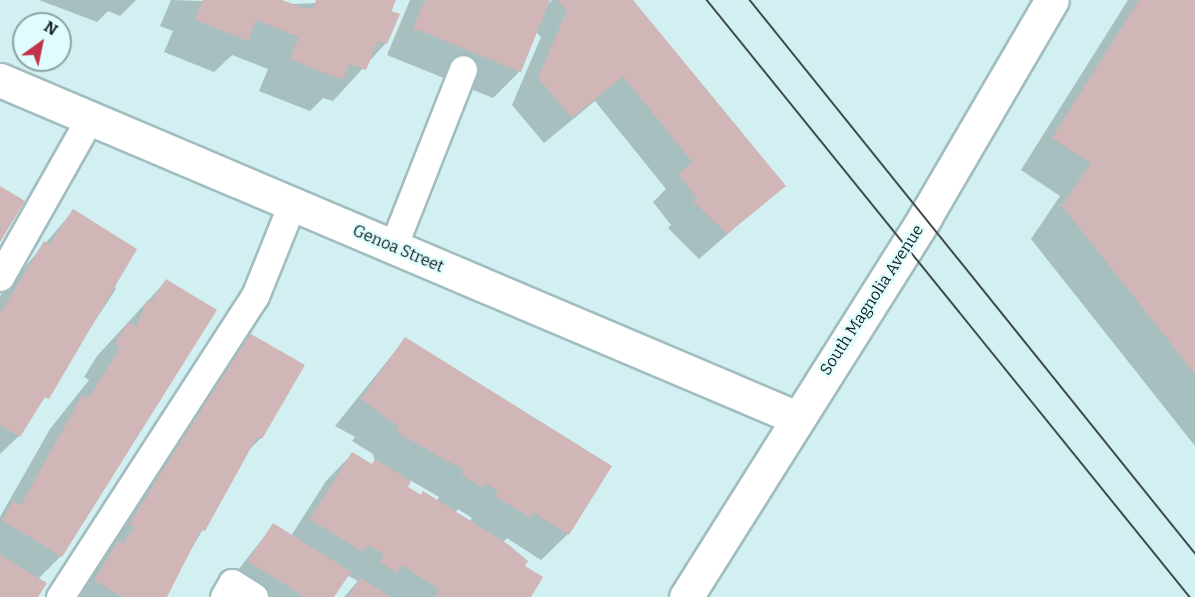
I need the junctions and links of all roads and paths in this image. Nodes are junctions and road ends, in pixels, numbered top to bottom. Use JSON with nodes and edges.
{"nodes":[{"id":1,"x":1052,"y":0,"type":"edge"},
{"id":2,"x":463,"y":69,"type":"dead end"},
{"id":3,"x":0,"y":80,"type":"edge"},
{"id":4,"x":90,"y":118,"type":"junction"},
{"id":5,"x":292,"y":204,"type":"junction"},
{"id":6,"x":393,"y":247,"type":"junction"},
{"id":7,"x":0,"y":278,"type":"edge"},
{"id":8,"x":797,"y":418,"type":"junction"},
{"id":9,"x":60,"y":597,"type":"edge"},
{"id":10,"x":224,"y":597,"type":"edge"},
{"id":11,"x":254,"y":597,"type":"edge"},
{"id":12,"x":686,"y":597,"type":"edge"}],
"edges":[{"from":1,"to":8,"type":"street","name":"South Magnolia Avenue"},
{"from":2,"to":6,"type":"lane"},
{"from":3,"to":4,"type":"street","name":"Genoa Street"},
{"from":4,"to":5,"type":"street","name":"Genoa Street"},
{"from":4,"to":7,"type":"lane"},
{"from":5,"to":6,"type":"street","name":"Genoa Street"},
{"from":5,"to":9,"type":"lane"},
{"from":6,"to":8,"type":"street","name":"Genoa Street"},
{"from":8,"to":12,"type":"street","name":"South Magnolia Avenue"},
{"from":10,"to":11,"type":"lane"}]}
